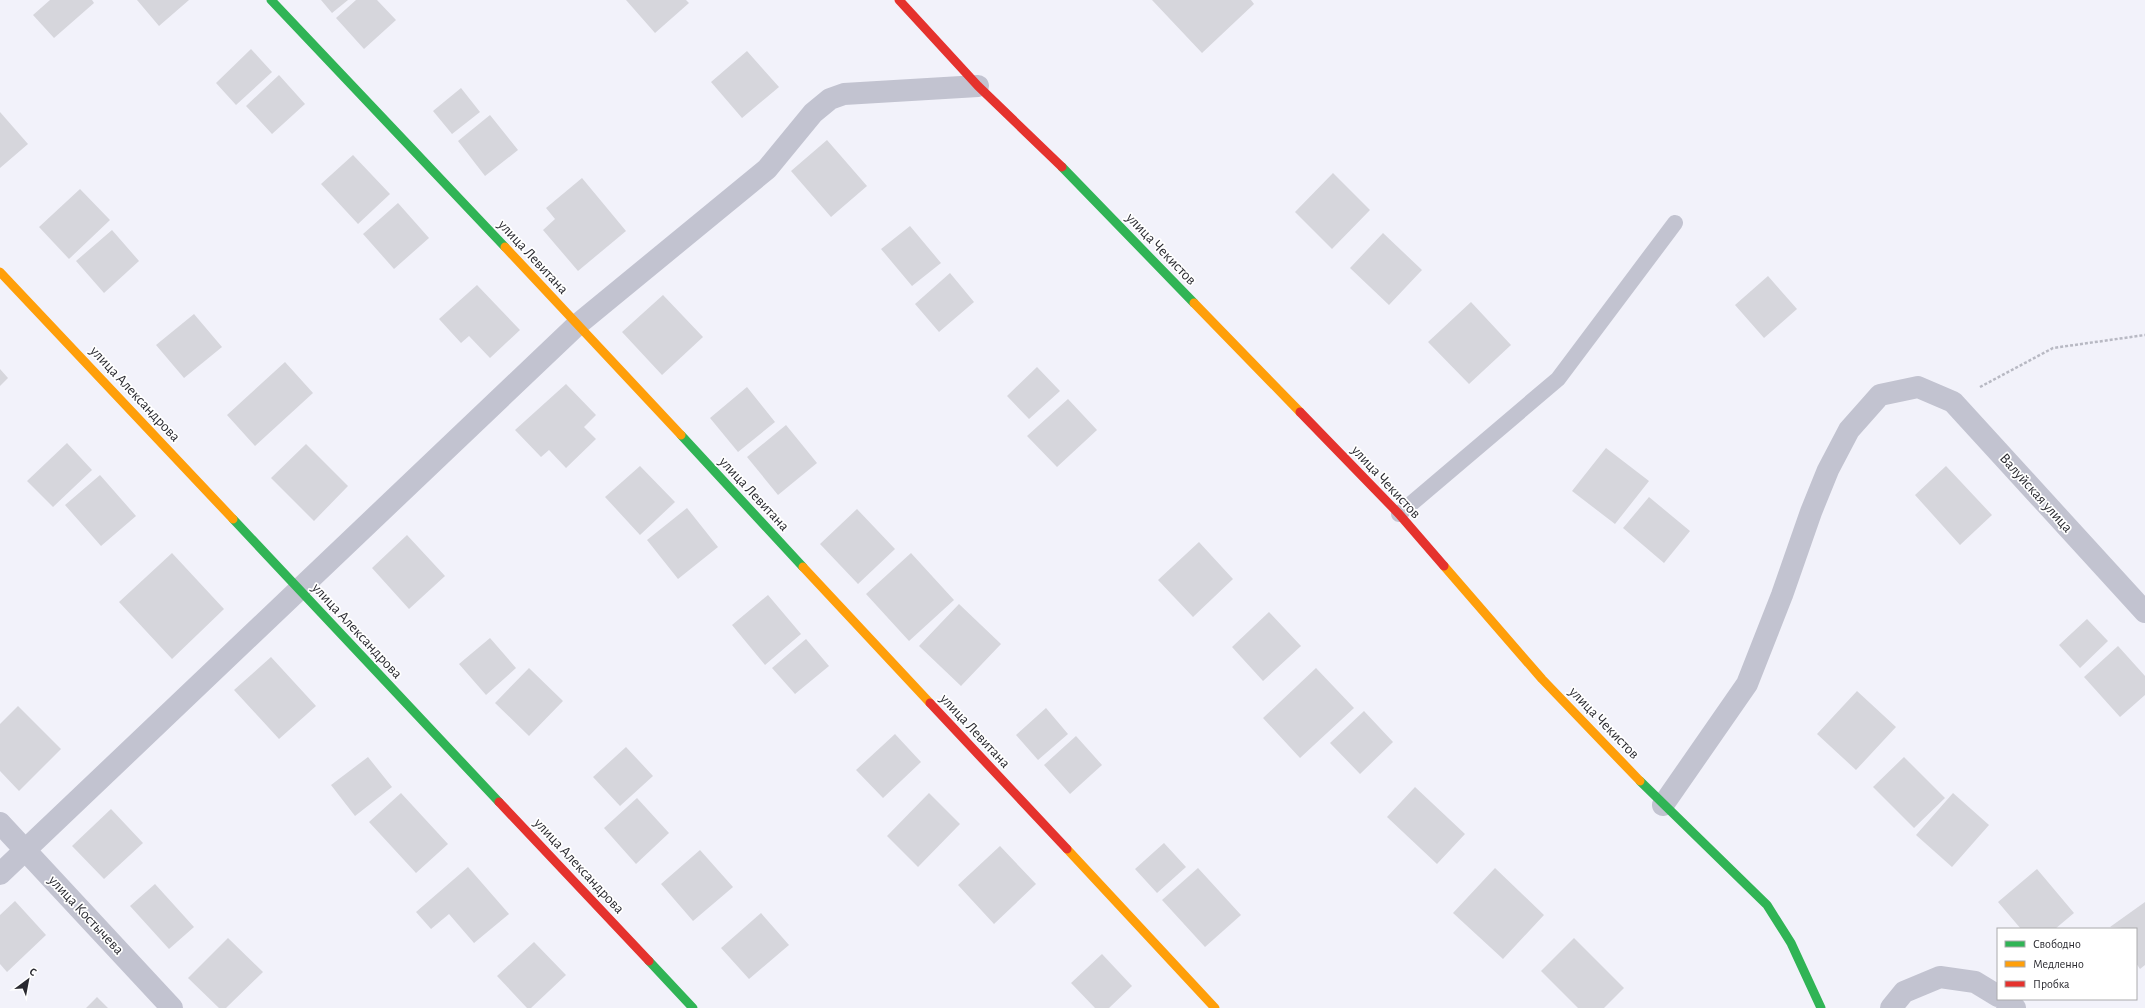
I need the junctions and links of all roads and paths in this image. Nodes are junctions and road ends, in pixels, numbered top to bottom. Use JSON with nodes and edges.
{"nodes":[{"id":1,"x":271,"y":0,"type":"edge"},
{"id":2,"x":899,"y":0,"type":"edge"},
{"id":3,"x":978,"y":86,"type":"junction"},
{"id":4,"x":1675,"y":223,"type":"dead end"},
{"id":5,"x":0,"y":272,"type":"edge"},
{"id":6,"x":577,"y":325,"type":"junction"},
{"id":7,"x":2145,"y":335,"type":"edge"},
{"id":8,"x":1954,"y":402,"type":"junction"},
{"id":9,"x":1399,"y":514,"type":"junction"},
{"id":10,"x":299,"y":590,"type":"junction"},
{"id":11,"x":2145,"y":612,"type":"edge"},
{"id":12,"x":1664,"y":805,"type":"junction"},
{"id":13,"x":0,"y":823,"type":"edge"},
{"id":14,"x":26,"y":850,"type":"junction"},
{"id":15,"x":0,"y":874,"type":"edge"},
{"id":16,"x":1997,"y":995,"type":"edge"},
{"id":17,"x":2004,"y":1000,"type":"edge"},
{"id":18,"x":172,"y":1008,"type":"edge"},
{"id":19,"x":693,"y":1008,"type":"edge"},
{"id":20,"x":1215,"y":1008,"type":"edge"},
{"id":21,"x":1821,"y":1008,"type":"edge"},
{"id":22,"x":1891,"y":1008,"type":"edge"},
{"id":23,"x":2015,"y":1008,"type":"edge"}],
"edges":[{"from":1,"to":6,"type":"street","name":"улица Левитана"},
{"from":2,"to":3,"type":"street","name":"улица Чекистов"},
{"from":3,"to":6,"type":"street"},
{"from":3,"to":9,"type":"street","name":"улица Чекистов"},
{"from":4,"to":9,"type":"lane"},
{"from":5,"to":10,"type":"street","name":"улица Александрова"},
{"from":6,"to":10,"type":"street"},
{"from":6,"to":20,"type":"street","name":"улица Левитана"},
{"from":7,"to":8,"type":"path"},
{"from":8,"to":11,"type":"street","name":"Валуйская улица"},
{"from":8,"to":12,"type":"street","name":"Валуйская улица"},
{"from":9,"to":12,"type":"street","name":"улица Чекистов"},
{"from":10,"to":14,"type":"street"},
{"from":10,"to":19,"type":"street","name":"улица Александрова"},
{"from":12,"to":21,"type":"street","name":"улица Чекистов"},
{"from":13,"to":14,"type":"street","name":"улица Костычева"},
{"from":14,"to":15,"type":"street"},
{"from":14,"to":18,"type":"street","name":"улица Костычева"},
{"from":16,"to":22,"type":"street"},
{"from":17,"to":23,"type":"street"}]}
